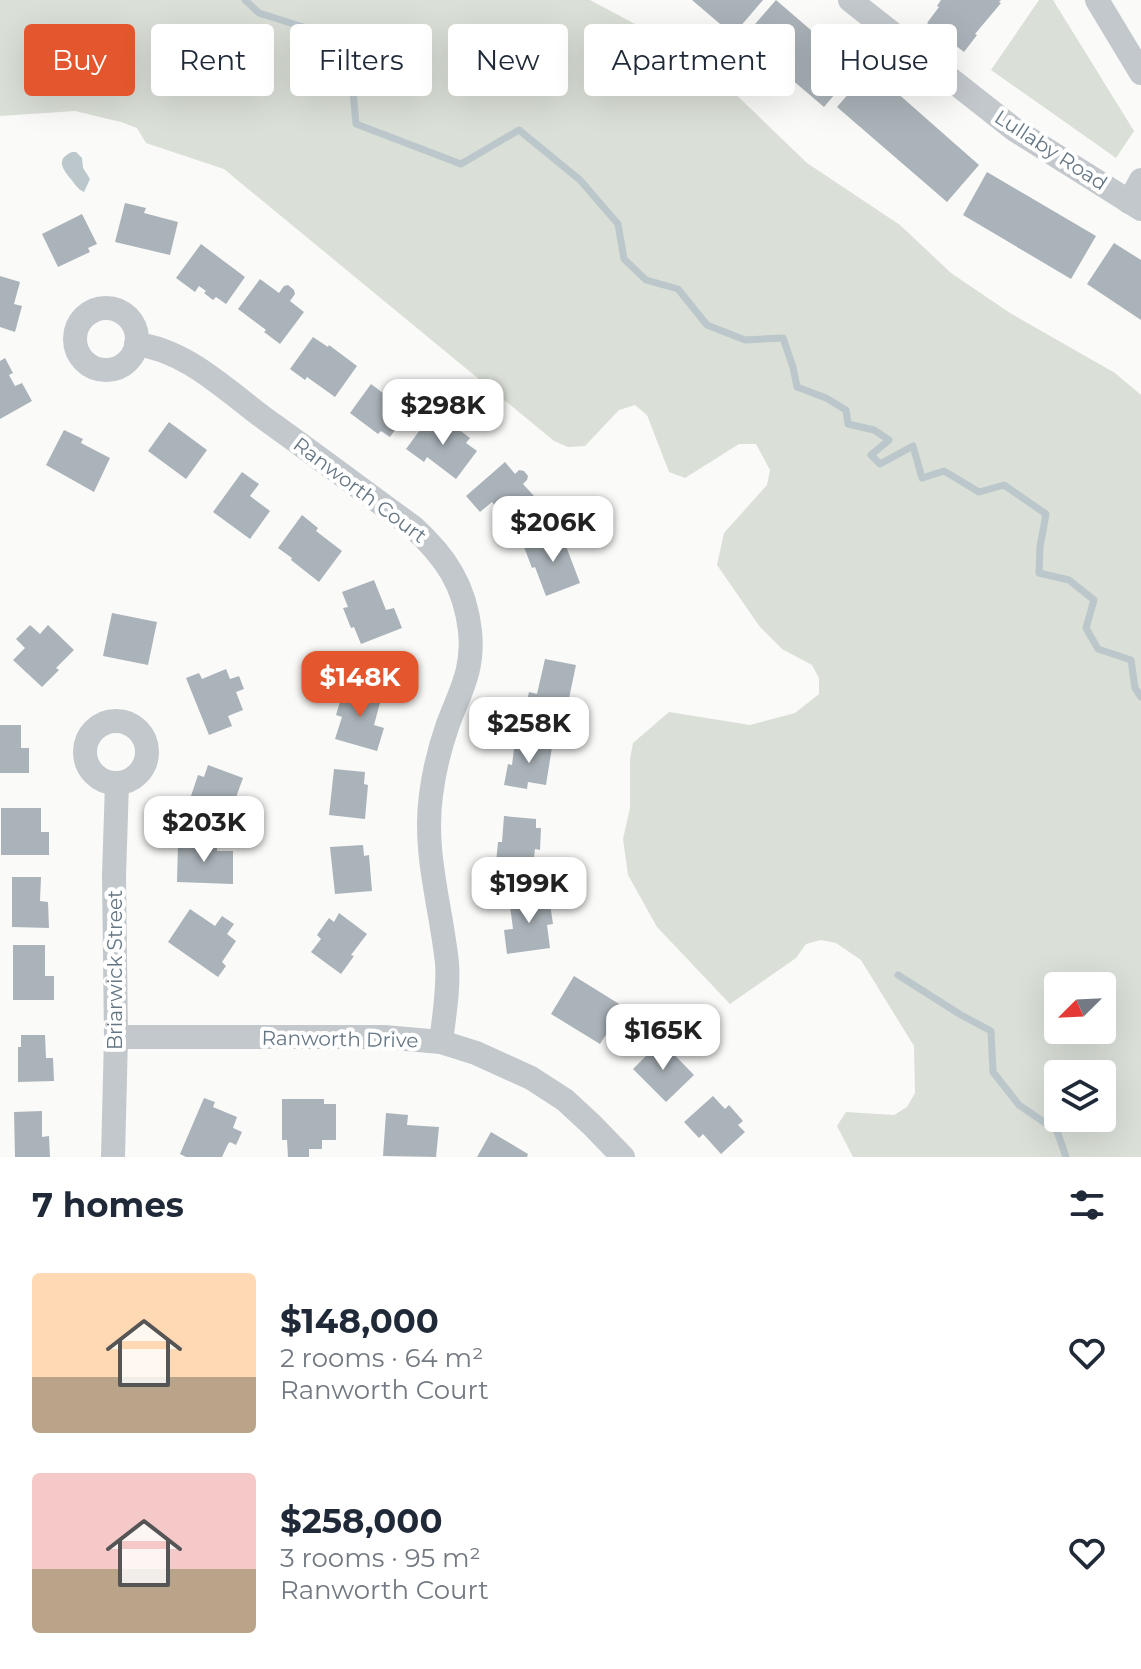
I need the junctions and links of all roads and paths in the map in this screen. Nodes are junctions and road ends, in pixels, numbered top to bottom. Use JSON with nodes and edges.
{"nodes":[{"id":1,"x":1097,"y":0,"type":"edge"},
{"id":2,"x":862,"y":4,"type":"edge"},
{"id":3,"x":1141,"y":73,"type":"edge"},
{"id":4,"x":1137,"y":197,"type":"edge"},
{"id":5,"x":136,"y":344,"type":"dead end"},
{"id":6,"x":117,"y":783,"type":"dead end"},
{"id":7,"x":116,"y":1037,"type":"junction"},
{"id":8,"x":441,"y":1042,"type":"junction"},
{"id":9,"x":113,"y":1157,"type":"edge"},
{"id":10,"x":623,"y":1157,"type":"edge"}],
"edges":[{"from":1,"to":3,"type":"street"},
{"from":2,"to":4,"type":"street","name":"Lullaby Road"},
{"from":5,"to":8,"type":"street","name":"Ranworth Court"},
{"from":6,"to":7,"type":"street","name":"Briarwick Street"},
{"from":7,"to":8,"type":"street","name":"Ranworth Drive"},
{"from":7,"to":9,"type":"street","name":"Briarwick Street"},
{"from":8,"to":10,"type":"street","name":"Ranworth Drive"}]}
